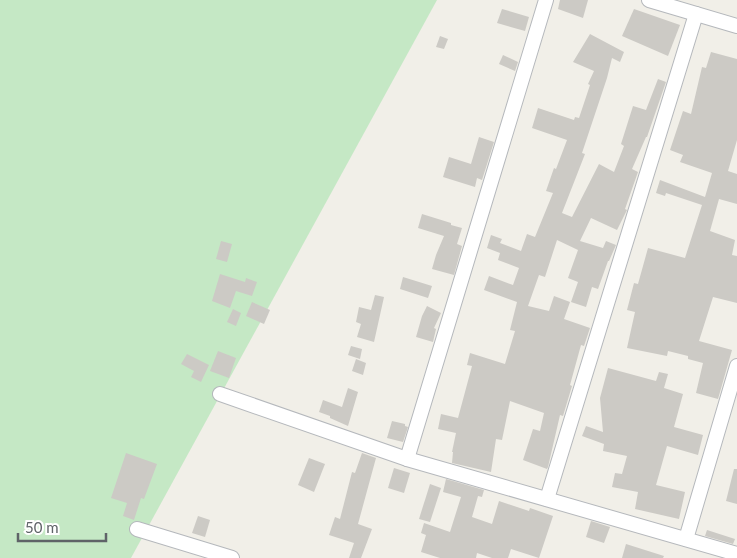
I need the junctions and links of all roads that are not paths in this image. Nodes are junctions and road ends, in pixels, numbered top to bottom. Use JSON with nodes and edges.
{"nodes":[{"id":1,"x":546,"y":0,"type":"edge"},
{"id":2,"x":649,"y":0,"type":"edge"},
{"id":3,"x":696,"y":14,"type":"junction"},
{"id":4,"x":737,"y":26,"type":"edge"},
{"id":5,"x":737,"y":366,"type":"edge"},
{"id":6,"x":220,"y":394,"type":"dead end"},
{"id":7,"x":407,"y":459,"type":"junction"},
{"id":8,"x":547,"y":499,"type":"junction"},
{"id":9,"x":137,"y":529,"type":"dead end"},
{"id":10,"x":686,"y":539,"type":"junction"},
{"id":11,"x":737,"y":554,"type":"edge"},
{"id":12,"x":232,"y":558,"type":"edge"}],
"edges":[{"from":1,"to":7,"type":"street"},
{"from":2,"to":3,"type":"street"},
{"from":3,"to":4,"type":"street"},
{"from":3,"to":8,"type":"street"},
{"from":5,"to":10,"type":"street"},
{"from":6,"to":7,"type":"street"},
{"from":7,"to":8,"type":"street"},
{"from":8,"to":10,"type":"street"},
{"from":9,"to":12,"type":"street"},
{"from":10,"to":11,"type":"street"}]}
